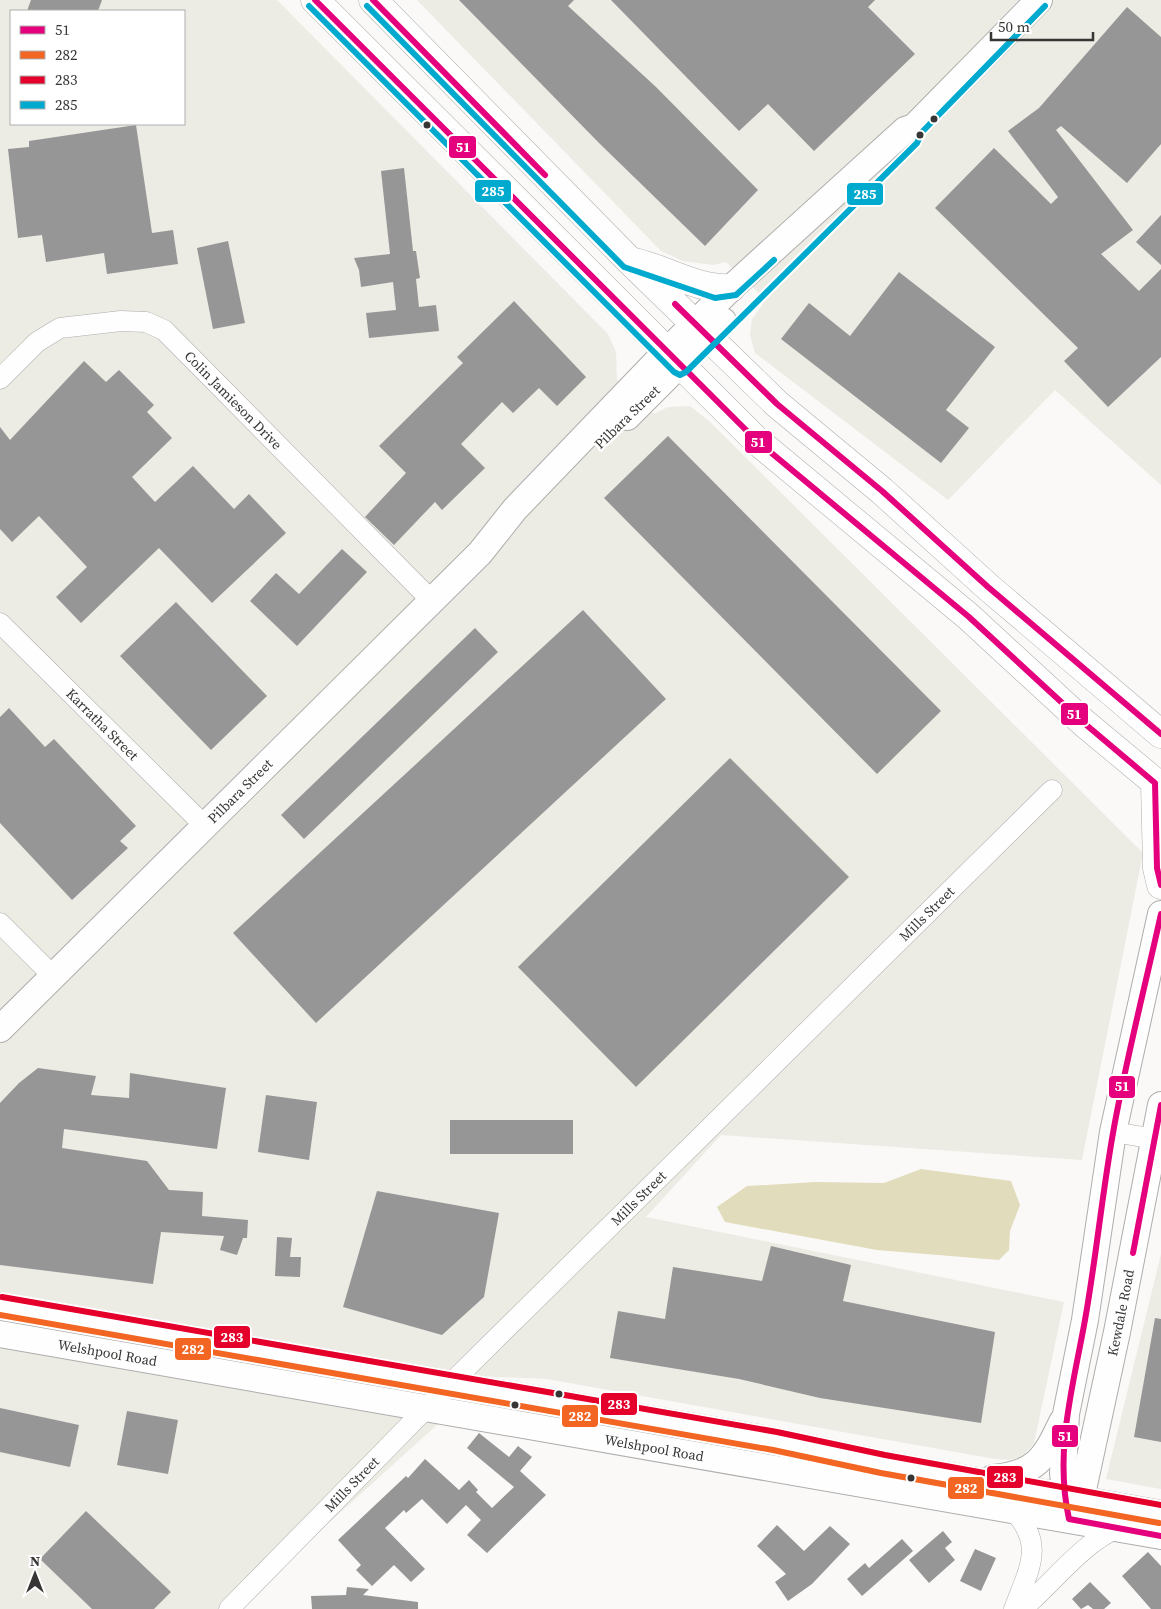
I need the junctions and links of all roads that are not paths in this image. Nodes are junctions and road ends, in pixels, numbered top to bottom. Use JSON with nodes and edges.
{"nodes":[{"id":1,"x":314,"y":0,"type":"edge"},
{"id":2,"x":373,"y":0,"type":"edge"},
{"id":3,"x":1039,"y":0,"type":"edge"},
{"id":4,"x":914,"y":127,"type":"junction"},
{"id":5,"x":629,"y":260,"type":"junction"},
{"id":6,"x":731,"y":288,"type":"junction"},
{"id":7,"x":701,"y":331,"type":"junction"},
{"id":8,"x":673,"y":359,"type":"junction"},
{"id":9,"x":0,"y":379,"type":"edge"},
{"id":10,"x":432,"y":601,"type":"junction"},
{"id":11,"x":0,"y":623,"type":"edge"},
{"id":12,"x":1114,"y":693,"type":"junction"},
{"id":13,"x":1161,"y":717,"type":"edge"},
{"id":14,"x":1161,"y":734,"type":"edge"},
{"id":15,"x":1158,"y":785,"type":"edge"},
{"id":16,"x":1052,"y":790,"type":"dead end"},
{"id":17,"x":205,"y":826,"type":"junction"},
{"id":18,"x":1161,"y":886,"type":"edge"},
{"id":19,"x":1161,"y":914,"type":"edge"},
{"id":20,"x":0,"y":923,"type":"edge"},
{"id":21,"x":53,"y":976,"type":"junction"},
{"id":22,"x":0,"y":1029,"type":"edge"},
{"id":23,"x":1161,"y":1105,"type":"edge"},
{"id":24,"x":1113,"y":1132,"type":"junction"},
{"id":25,"x":1158,"y":1140,"type":"edge"},
{"id":26,"x":0,"y":1306,"type":"edge"},
{"id":27,"x":0,"y":1334,"type":"edge"},
{"id":28,"x":450,"y":1384,"type":"junction"},
{"id":29,"x":428,"y":1408,"type":"junction"},
{"id":30,"x":1066,"y":1414,"type":"junction"},
{"id":31,"x":972,"y":1480,"type":"junction"},
{"id":32,"x":1072,"y":1508,"type":"junction"},
{"id":33,"x":1012,"y":1509,"type":"junction"},
{"id":34,"x":1161,"y":1514,"type":"edge"},
{"id":35,"x":1118,"y":1528,"type":"junction"},
{"id":36,"x":1161,"y":1536,"type":"edge"},
{"id":37,"x":1024,"y":1582,"type":"junction"},
{"id":38,"x":1047,"y":1588,"type":"junction"},
{"id":39,"x":228,"y":1609,"type":"edge"},
{"id":40,"x":1014,"y":1609,"type":"edge"},
{"id":41,"x":1022,"y":1609,"type":"edge"}],
"edges":[{"from":1,"to":8,"type":"highway"},
{"from":2,"to":5,"type":"highway"},
{"from":3,"to":4,"type":"main road","name":"Pilbara Street"},
{"from":4,"to":6,"type":"main road","name":"Pilbara Street"},
{"from":4,"to":7,"type":"main road","name":"Pilbara Street"},
{"from":5,"to":6,"type":"highway"},
{"from":5,"to":7,"type":"highway"},
{"from":6,"to":7,"type":"main road","name":"Pilbara Street"},
{"from":7,"to":8,"type":"main road","name":"Pilbara Street"},
{"from":7,"to":12,"type":"highway"},
{"from":8,"to":10,"type":"main road","name":"Pilbara Street"},
{"from":8,"to":15,"type":"highway"},
{"from":9,"to":10,"type":"street","name":"Colin Jamieson Drive"},
{"from":10,"to":17,"type":"main road","name":"Pilbara Street"},
{"from":11,"to":17,"type":"street","name":"Karratha Street"},
{"from":12,"to":13,"type":"highway"},
{"from":12,"to":14,"type":"highway"},
{"from":15,"to":18,"type":"highway"},
{"from":16,"to":28,"type":"street","name":"Mills Street"},
{"from":17,"to":21,"type":"main road","name":"Pilbara Street"},
{"from":19,"to":24,"type":"main road"},
{"from":20,"to":21,"type":"street"},
{"from":21,"to":22,"type":"main road","name":"Pilbara Street"},
{"from":23,"to":25,"type":"main road","name":"Kewdale Road"},
{"from":24,"to":25,"type":"street"},
{"from":24,"to":30,"type":"main road"},
{"from":25,"to":32,"type":"main road","name":"Kewdale Road"},
{"from":26,"to":28,"type":"main road","name":"Welshpool Road"},
{"from":27,"to":29,"type":"main road","name":"Welshpool Road"},
{"from":28,"to":29,"type":"street","name":"Mills Street"},
{"from":28,"to":31,"type":"main road","name":"Welshpool Road"},
{"from":29,"to":33,"type":"main road","name":"Welshpool Road"},
{"from":29,"to":39,"type":"street","name":"Mills Street"},
{"from":30,"to":31,"type":"main road"},
{"from":30,"to":32,"type":"main road"},
{"from":31,"to":32,"type":"main road","name":"Welshpool Road"},
{"from":32,"to":33,"type":"main road","name":"Welshpool Road"},
{"from":32,"to":34,"type":"main road","name":"Welshpool Road"},
{"from":32,"to":35,"type":"main road","name":"Welshpool Road"},
{"from":33,"to":37,"type":"street"},
{"from":35,"to":36,"type":"main road","name":"Welshpool Road"},
{"from":35,"to":38,"type":"street"},
{"from":37,"to":38,"type":"street"},
{"from":37,"to":40,"type":"street"},
{"from":38,"to":41,"type":"street"}]}
